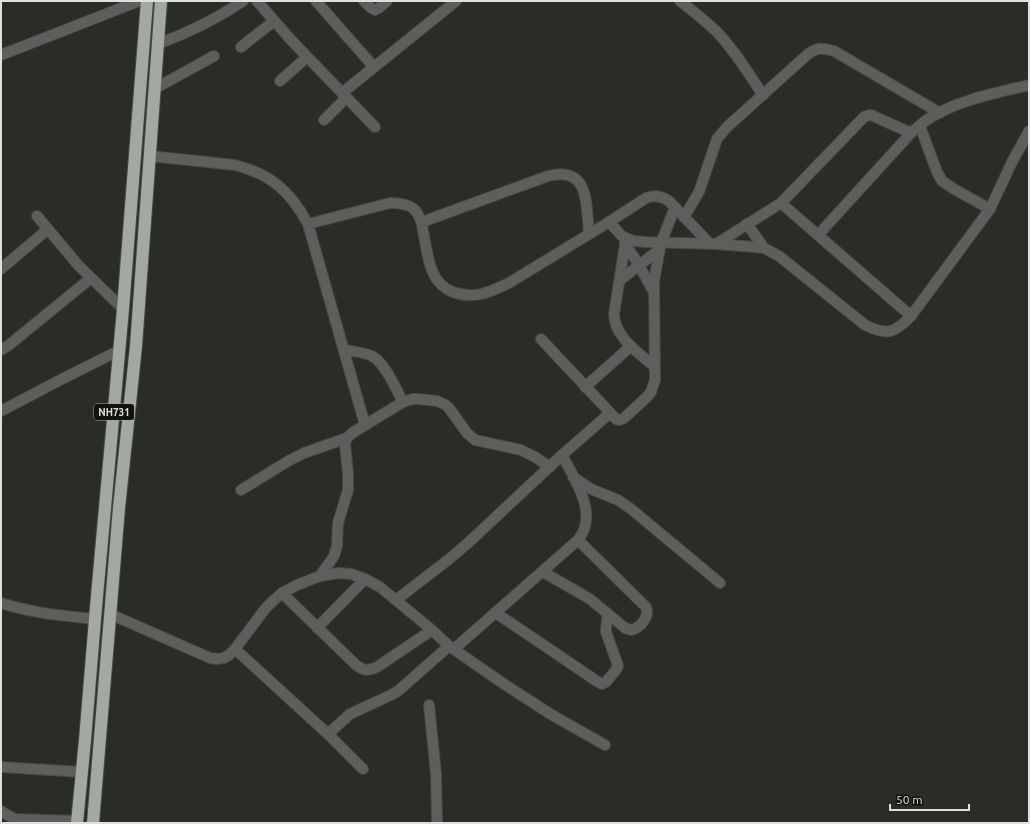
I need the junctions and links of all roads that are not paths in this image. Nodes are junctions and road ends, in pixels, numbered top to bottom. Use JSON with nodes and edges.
{"nodes":[{"id":1,"x":139,"y":1,"type":"edge"},
{"id":2,"x":147,"y":1,"type":"edge"},
{"id":3,"x":161,"y":1,"type":"edge"},
{"id":4,"x":242,"y":1,"type":"edge"},
{"id":5,"x":257,"y":1,"type":"edge"},
{"id":6,"x":316,"y":1,"type":"edge"},
{"id":7,"x":364,"y":1,"type":"edge"},
{"id":8,"x":387,"y":1,"type":"edge"},
{"id":9,"x":456,"y":1,"type":"edge"},
{"id":10,"x":680,"y":1,"type":"edge"},
{"id":11,"x":274,"y":21,"type":"junction"},
{"id":12,"x":158,"y":44,"type":"junction"},
{"id":13,"x":241,"y":47,"type":"dead end"},
{"id":14,"x":1,"y":55,"type":"edge"},
{"id":15,"x":214,"y":56,"type":"dead end"},
{"id":16,"x":307,"y":57,"type":"junction"},
{"id":17,"x":374,"y":67,"type":"junction"},
{"id":18,"x":280,"y":81,"type":"dead end"},
{"id":19,"x":1029,"y":85,"type":"edge"},
{"id":20,"x":154,"y":89,"type":"junction"},
{"id":21,"x":763,"y":95,"type":"junction"},
{"id":22,"x":344,"y":96,"type":"junction"},
{"id":23,"x":940,"y":113,"type":"junction"},
{"id":24,"x":324,"y":120,"type":"dead end"},
{"id":25,"x":920,"y":126,"type":"junction"},
{"id":26,"x":374,"y":127,"type":"dead end"},
{"id":27,"x":1029,"y":131,"type":"edge"},
{"id":28,"x":911,"y":133,"type":"junction"},
{"id":29,"x":150,"y":156,"type":"junction"},
{"id":30,"x":781,"y":203,"type":"junction"},
{"id":31,"x":675,"y":207,"type":"junction"},
{"id":32,"x":990,"y":209,"type":"junction"},
{"id":33,"x":36,"y":216,"type":"dead end"},
{"id":34,"x":684,"y":217,"type":"junction"},
{"id":35,"x":422,"y":222,"type":"junction"},
{"id":36,"x":609,"y":222,"type":"junction"},
{"id":37,"x":308,"y":224,"type":"junction"},
{"id":38,"x":747,"y":224,"type":"junction"},
{"id":39,"x":48,"y":229,"type":"junction"},
{"id":40,"x":589,"y":234,"type":"junction"},
{"id":41,"x":818,"y":235,"type":"junction"},
{"id":42,"x":626,"y":241,"type":"junction"},
{"id":43,"x":713,"y":243,"type":"junction"},
{"id":44,"x":660,"y":246,"type":"junction"},
{"id":45,"x":764,"y":248,"type":"junction"},
{"id":46,"x":639,"y":265,"type":"junction"},
{"id":47,"x":1,"y":269,"type":"edge"},
{"id":48,"x":91,"y":278,"type":"junction"},
{"id":49,"x":620,"y":280,"type":"junction"},
{"id":50,"x":654,"y":292,"type":"junction"},
{"id":51,"x":123,"y":310,"type":"junction"},
{"id":52,"x":911,"y":316,"type":"junction"},
{"id":53,"x":541,"y":339,"type":"dead end"},
{"id":54,"x":631,"y":346,"type":"junction"},
{"id":55,"x":1,"y":350,"type":"edge"},
{"id":56,"x":120,"y":350,"type":"junction"},
{"id":57,"x":344,"y":350,"type":"junction"},
{"id":58,"x":655,"y":367,"type":"junction"},
{"id":59,"x":586,"y":387,"type":"junction"},
{"id":60,"x":403,"y":402,"type":"junction"},
{"id":61,"x":1,"y":411,"type":"edge"},
{"id":62,"x":610,"y":413,"type":"junction"},
{"id":63,"x":365,"y":425,"type":"junction"},
{"id":64,"x":347,"y":438,"type":"junction"},
{"id":65,"x":562,"y":455,"type":"junction"},
{"id":66,"x":550,"y":467,"type":"junction"},
{"id":67,"x":573,"y":477,"type":"junction"},
{"id":68,"x":241,"y":490,"type":"dead end"},
{"id":69,"x":578,"y":540,"type":"junction"},
{"id":70,"x":542,"y":572,"type":"junction"},
{"id":71,"x":320,"y":576,"type":"junction"},
{"id":72,"x":366,"y":579,"type":"junction"},
{"id":73,"x":720,"y":583,"type":"dead end"},
{"id":74,"x":282,"y":593,"type":"junction"},
{"id":75,"x":396,"y":600,"type":"junction"},
{"id":76,"x":1,"y":603,"type":"edge"},
{"id":77,"x":496,"y":613,"type":"junction"},
{"id":78,"x":110,"y":614,"type":"junction"},
{"id":79,"x":608,"y":614,"type":"junction"},
{"id":80,"x":95,"y":619,"type":"junction"},
{"id":81,"x":318,"y":628,"type":"junction"},
{"id":82,"x":432,"y":630,"type":"junction"},
{"id":83,"x":451,"y":648,"type":"junction"},
{"id":84,"x":235,"y":649,"type":"junction"},
{"id":85,"x":429,"y":705,"type":"dead end"},
{"id":86,"x":328,"y":734,"type":"junction"},
{"id":87,"x":605,"y":745,"type":"dead end"},
{"id":88,"x":1,"y":767,"type":"edge"},
{"id":89,"x":364,"y":769,"type":"dead end"},
{"id":90,"x":82,"y":772,"type":"junction"},
{"id":91,"x":1,"y":811,"type":"edge"},
{"id":92,"x":77,"y":822,"type":"edge"},
{"id":93,"x":93,"y":823,"type":"edge"},
{"id":94,"x":437,"y":823,"type":"edge"}],
"edges":[{"from":1,"to":14,"type":"street"},
{"from":2,"to":51,"type":"highway","number":"NH731"},
{"from":3,"to":12,"type":"highway","number":"NH731"},
{"from":4,"to":12,"type":"street"},
{"from":5,"to":11,"type":"street"},
{"from":6,"to":17,"type":"street"},
{"from":7,"to":8,"type":"street"},
{"from":9,"to":17,"type":"street"},
{"from":10,"to":21,"type":"street"},
{"from":11,"to":13,"type":"street"},
{"from":11,"to":16,"type":"street"},
{"from":12,"to":20,"type":"highway","number":"NH731"},
{"from":15,"to":20,"type":"street"},
{"from":16,"to":18,"type":"street"},
{"from":16,"to":22,"type":"street"},
{"from":17,"to":22,"type":"street"},
{"from":19,"to":23,"type":"street"},
{"from":20,"to":29,"type":"highway","number":"NH731"},
{"from":21,"to":23,"type":"street"},
{"from":21,"to":34,"type":"street"},
{"from":22,"to":24,"type":"street"},
{"from":22,"to":26,"type":"street"},
{"from":23,"to":25,"type":"street"},
{"from":25,"to":28,"type":"street"},
{"from":25,"to":32,"type":"street"},
{"from":27,"to":32,"type":"street"},
{"from":28,"to":30,"type":"street"},
{"from":28,"to":41,"type":"street"},
{"from":29,"to":37,"type":"street"},
{"from":29,"to":78,"type":"highway","number":"NH731"},
{"from":30,"to":38,"type":"street"},
{"from":30,"to":41,"type":"street"},
{"from":31,"to":34,"type":"street"},
{"from":31,"to":36,"type":"street"},
{"from":31,"to":44,"type":"street"},
{"from":32,"to":52,"type":"street"},
{"from":33,"to":39,"type":"street"},
{"from":34,"to":43,"type":"street"},
{"from":35,"to":37,"type":"street"},
{"from":35,"to":40,"type":"street"},
{"from":35,"to":40,"type":"street"},
{"from":36,"to":40,"type":"street"},
{"from":36,"to":42,"type":"street"},
{"from":37,"to":57,"type":"street"},
{"from":38,"to":43,"type":"street"},
{"from":38,"to":45,"type":"street"},
{"from":39,"to":47,"type":"street"},
{"from":39,"to":48,"type":"street"},
{"from":41,"to":52,"type":"street"},
{"from":42,"to":44,"type":"street"},
{"from":42,"to":46,"type":"street"},
{"from":42,"to":49,"type":"street"},
{"from":43,"to":44,"type":"street"},
{"from":43,"to":45,"type":"street"},
{"from":44,"to":46,"type":"street"},
{"from":44,"to":50,"type":"street"},
{"from":45,"to":52,"type":"street"},
{"from":46,"to":49,"type":"street"},
{"from":46,"to":50,"type":"street"},
{"from":48,"to":51,"type":"street"},
{"from":48,"to":55,"type":"street"},
{"from":49,"to":54,"type":"street"},
{"from":50,"to":58,"type":"street"},
{"from":51,"to":56,"type":"highway","number":"NH731"},
{"from":53,"to":59,"type":"street"},
{"from":54,"to":58,"type":"street"},
{"from":54,"to":59,"type":"street"},
{"from":56,"to":61,"type":"street"},
{"from":56,"to":80,"type":"highway","number":"NH731"},
{"from":57,"to":60,"type":"street"},
{"from":57,"to":63,"type":"street"},
{"from":58,"to":62,"type":"street"},
{"from":59,"to":62,"type":"street"},
{"from":60,"to":63,"type":"street"},
{"from":60,"to":66,"type":"street"},
{"from":62,"to":65,"type":"street"},
{"from":63,"to":64,"type":"street"},
{"from":64,"to":68,"type":"street"},
{"from":64,"to":71,"type":"street"},
{"from":65,"to":66,"type":"street"},
{"from":65,"to":67,"type":"street"},
{"from":66,"to":75,"type":"street"},
{"from":67,"to":69,"type":"street"},
{"from":67,"to":73,"type":"street"},
{"from":69,"to":70,"type":"street"},
{"from":69,"to":79,"type":"street"},
{"from":70,"to":77,"type":"street"},
{"from":70,"to":79,"type":"street"},
{"from":71,"to":72,"type":"street"},
{"from":71,"to":74,"type":"street"},
{"from":72,"to":75,"type":"street"},
{"from":72,"to":81,"type":"street"},
{"from":74,"to":81,"type":"street"},
{"from":74,"to":84,"type":"street"},
{"from":75,"to":82,"type":"street"},
{"from":76,"to":80,"type":"street"},
{"from":77,"to":79,"type":"street"},
{"from":77,"to":83,"type":"street"},
{"from":78,"to":84,"type":"street"},
{"from":78,"to":93,"type":"highway","number":"NH731"},
{"from":80,"to":90,"type":"highway","number":"NH731"},
{"from":81,"to":82,"type":"street"},
{"from":82,"to":83,"type":"street"},
{"from":83,"to":86,"type":"street"},
{"from":83,"to":87,"type":"street"},
{"from":84,"to":86,"type":"street"},
{"from":85,"to":94,"type":"street"},
{"from":86,"to":89,"type":"street"},
{"from":88,"to":90,"type":"street"},
{"from":90,"to":92,"type":"highway","number":"NH731"},
{"from":91,"to":92,"type":"street"}]}
